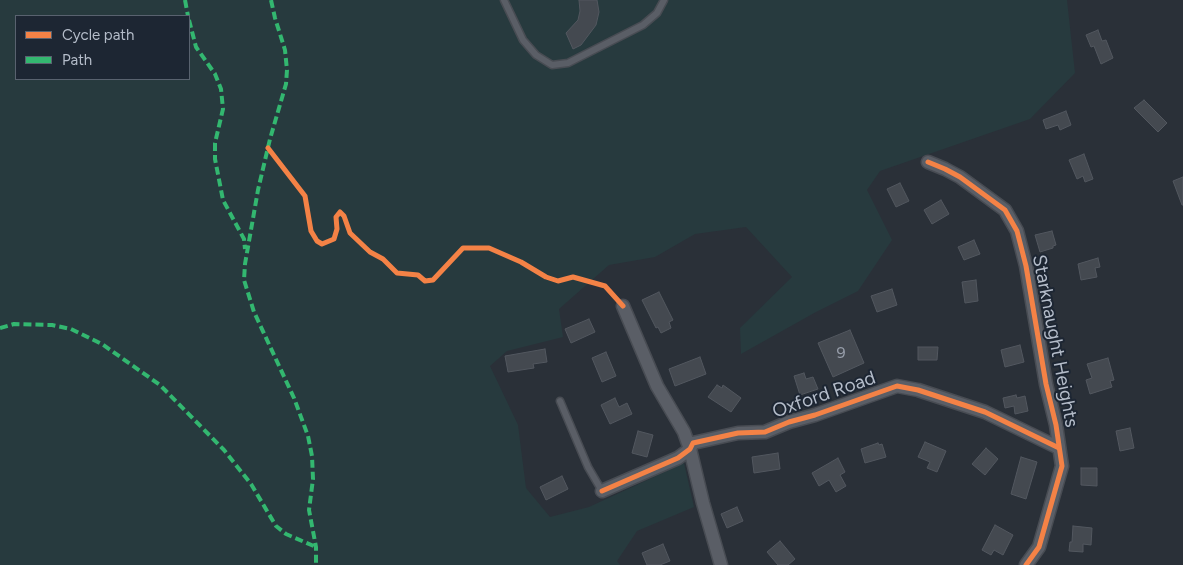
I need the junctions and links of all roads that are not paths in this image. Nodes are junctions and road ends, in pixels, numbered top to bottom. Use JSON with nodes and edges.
{"nodes":[{"id":1,"x":504,"y":0,"type":"edge"},
{"id":2,"x":664,"y":0,"type":"edge"},
{"id":3,"x":928,"y":162,"type":"dead end"},
{"id":4,"x":623,"y":306,"type":"dead end"},
{"id":5,"x":560,"y":401,"type":"dead end"},
{"id":6,"x":1059,"y":448,"type":"junction"},
{"id":7,"x":690,"y":449,"type":"junction"},
{"id":8,"x":602,"y":492,"type":"joint"},
{"id":9,"x":721,"y":565,"type":"edge"},
{"id":10,"x":1026,"y":565,"type":"edge"}],
"edges":[{"from":1,"to":2,"type":"lane"},
{"from":3,"to":6,"type":"street","name":"Starknaught Heights"},
{"from":4,"to":7,"type":"street"},
{"from":5,"to":8,"type":"lane"},
{"from":6,"to":7,"type":"street","name":"Oxford Road"},
{"from":6,"to":10,"type":"street","name":"Starknaught Heights"},
{"from":7,"to":8,"type":"street","name":"Oxford Road"},
{"from":7,"to":9,"type":"street"}]}
